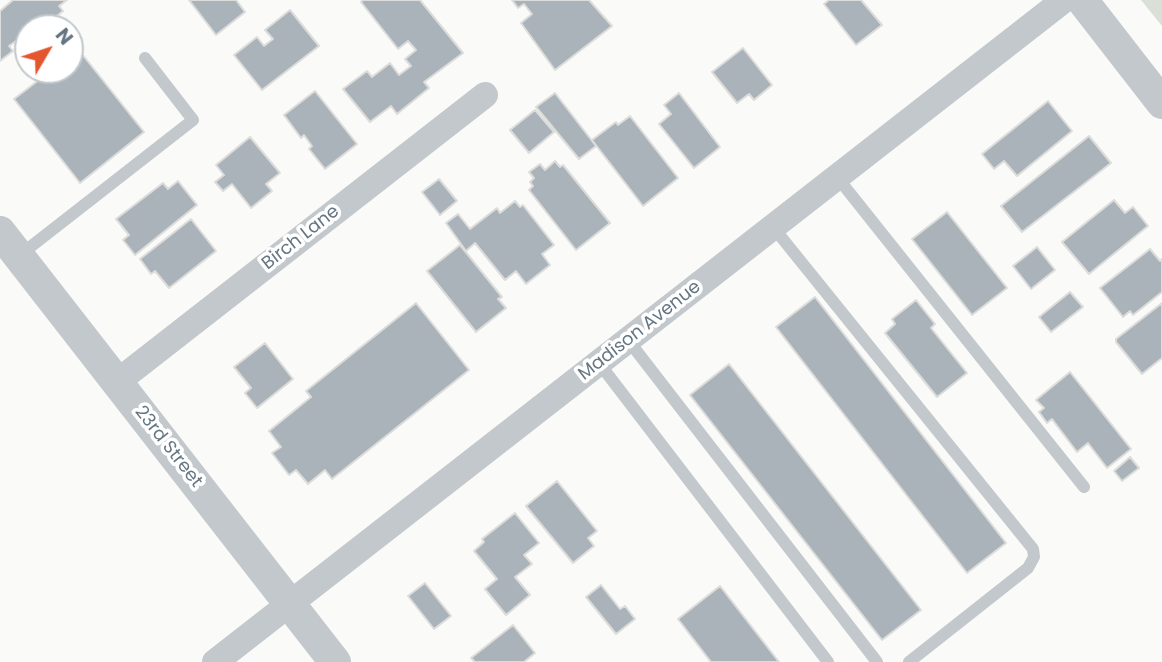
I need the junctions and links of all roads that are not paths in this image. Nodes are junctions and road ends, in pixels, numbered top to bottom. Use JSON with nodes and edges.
{"nodes":[{"id":1,"x":1064,"y":0,"type":"edge"},
{"id":2,"x":1082,"y":0,"type":"edge"},
{"id":3,"x":145,"y":58,"type":"dead end"},
{"id":4,"x":485,"y":95,"type":"dead end"},
{"id":5,"x":1162,"y":103,"type":"edge"},
{"id":6,"x":837,"y":177,"type":"junction"},
{"id":7,"x":773,"y":227,"type":"junction"},
{"id":8,"x":9,"y":244,"type":"edge"},
{"id":9,"x":628,"y":340,"type":"junction"},
{"id":10,"x":599,"y":363,"type":"junction"},
{"id":11,"x":117,"y":382,"type":"junction"},
{"id":12,"x":1084,"y":487,"type":"dead end"},
{"id":13,"x":290,"y":604,"type":"junction"},
{"id":14,"x":215,"y":662,"type":"edge"},
{"id":15,"x":335,"y":662,"type":"edge"},
{"id":16,"x":828,"y":662,"type":"edge"},
{"id":17,"x":877,"y":662,"type":"edge"},
{"id":18,"x":909,"y":662,"type":"edge"}],
"edges":[{"from":1,"to":6,"type":"street","name":"Madison Avenue"},
{"from":2,"to":5,"type":"street"},
{"from":3,"to":8,"type":"lane"},
{"from":4,"to":11,"type":"street","name":"Birch Lane"},
{"from":6,"to":7,"type":"street","name":"Madison Avenue"},
{"from":6,"to":12,"type":"lane"},
{"from":7,"to":9,"type":"street","name":"Madison Avenue"},
{"from":7,"to":18,"type":"lane"},
{"from":8,"to":11,"type":"street","name":"23rd Street"},
{"from":9,"to":10,"type":"street","name":"Madison Avenue"},
{"from":9,"to":17,"type":"lane"},
{"from":10,"to":13,"type":"street","name":"Madison Avenue"},
{"from":10,"to":16,"type":"lane"},
{"from":11,"to":13,"type":"street","name":"23rd Street"},
{"from":13,"to":14,"type":"street","name":"Madison Avenue"},
{"from":13,"to":15,"type":"street","name":"23rd Street"}]}
